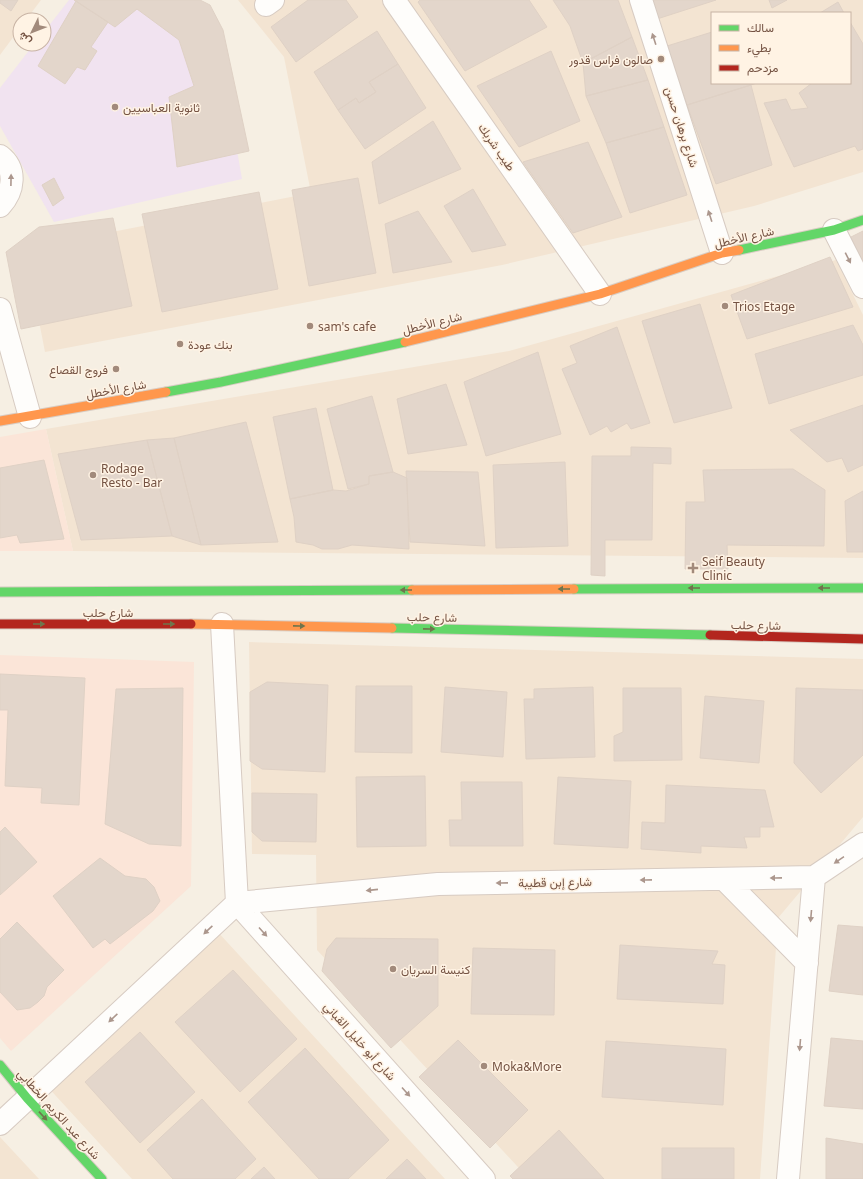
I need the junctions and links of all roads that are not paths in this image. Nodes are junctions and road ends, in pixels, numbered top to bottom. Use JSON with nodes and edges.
{"nodes":[{"id":1,"x":394,"y":0,"type":"edge"},
{"id":2,"x":641,"y":0,"type":"edge"},
{"id":3,"x":0,"y":156,"type":"edge"},
{"id":4,"x":0,"y":206,"type":"edge"},
{"id":5,"x":863,"y":220,"type":"edge"},
{"id":6,"x":834,"y":230,"type":"junction"},
{"id":7,"x":722,"y":254,"type":"junction"},
{"id":8,"x":863,"y":286,"type":"edge"},
{"id":9,"x":600,"y":294,"type":"junction"},
{"id":10,"x":0,"y":309,"type":"edge"},
{"id":11,"x":30,"y":417,"type":"junction"},
{"id":12,"x":0,"y":421,"type":"edge"},
{"id":13,"x":863,"y":588,"type":"edge"},
{"id":14,"x":0,"y":592,"type":"edge"},
{"id":15,"x":0,"y":624,"type":"edge"},
{"id":16,"x":222,"y":624,"type":"junction"},
{"id":17,"x":863,"y":639,"type":"edge"},
{"id":18,"x":863,"y":844,"type":"edge"},
{"id":19,"x":814,"y":877,"type":"junction"},
{"id":20,"x":724,"y":879,"type":"junction"},
{"id":21,"x":237,"y":903,"type":"junction"},
{"id":22,"x":807,"y":963,"type":"junction"},
{"id":23,"x":0,"y":1065,"type":"edge"},
{"id":24,"x":27,"y":1098,"type":"junction"},
{"id":25,"x":0,"y":1124,"type":"edge"},
{"id":26,"x":102,"y":1179,"type":"edge"},
{"id":27,"x":484,"y":1179,"type":"edge"},
{"id":28,"x":788,"y":1179,"type":"edge"}],
"edges":[{"from":1,"to":9,"type":"street","name":"طيب شربك"},
{"from":7,"to":2,"type":"street","name":"شارع برهان حسن","one_way":true},
{"from":4,"to":3,"type":"street","one_way":true},
{"from":5,"to":6,"type":"main road","name":"شارع الأخطل"},
{"from":6,"to":7,"type":"main road","name":"شارع الأخطل"},
{"from":6,"to":8,"type":"street","one_way":true},
{"from":7,"to":9,"type":"main road","name":"شارع الأخطل"},
{"from":9,"to":11,"type":"main road","name":"شارع الأخطل"},
{"from":10,"to":11,"type":"street"},
{"from":11,"to":12,"type":"main road","name":"شارع الأخطل"},
{"from":13,"to":14,"type":"main road","name":"شارع حلب","one_way":true},
{"from":15,"to":16,"type":"main road","name":"شارع حلب","one_way":true},
{"from":16,"to":17,"type":"main road","name":"شارع حلب","one_way":true},
{"from":16,"to":21,"type":"street"},
{"from":18,"to":19,"type":"street","one_way":true},
{"from":19,"to":20,"type":"street","name":"شارع إبن قطيبة","one_way":true},
{"from":19,"to":22,"type":"street","one_way":true},
{"from":20,"to":21,"type":"street","name":"شارع إبن قطيبة","one_way":true},
{"from":20,"to":22,"type":"street"},
{"from":21,"to":24,"type":"street","one_way":true},
{"from":21,"to":27,"type":"street","name":"شارع أبو خليل القباني","one_way":true},
{"from":22,"to":28,"type":"street","one_way":true},
{"from":23,"to":24,"type":"main road","name":"شارع عبد الكريم الخطابي"},
{"from":24,"to":25,"type":"street"},
{"from":24,"to":26,"type":"main road","name":"شارع عبد الكريم الخطابي","one_way":true}]}
